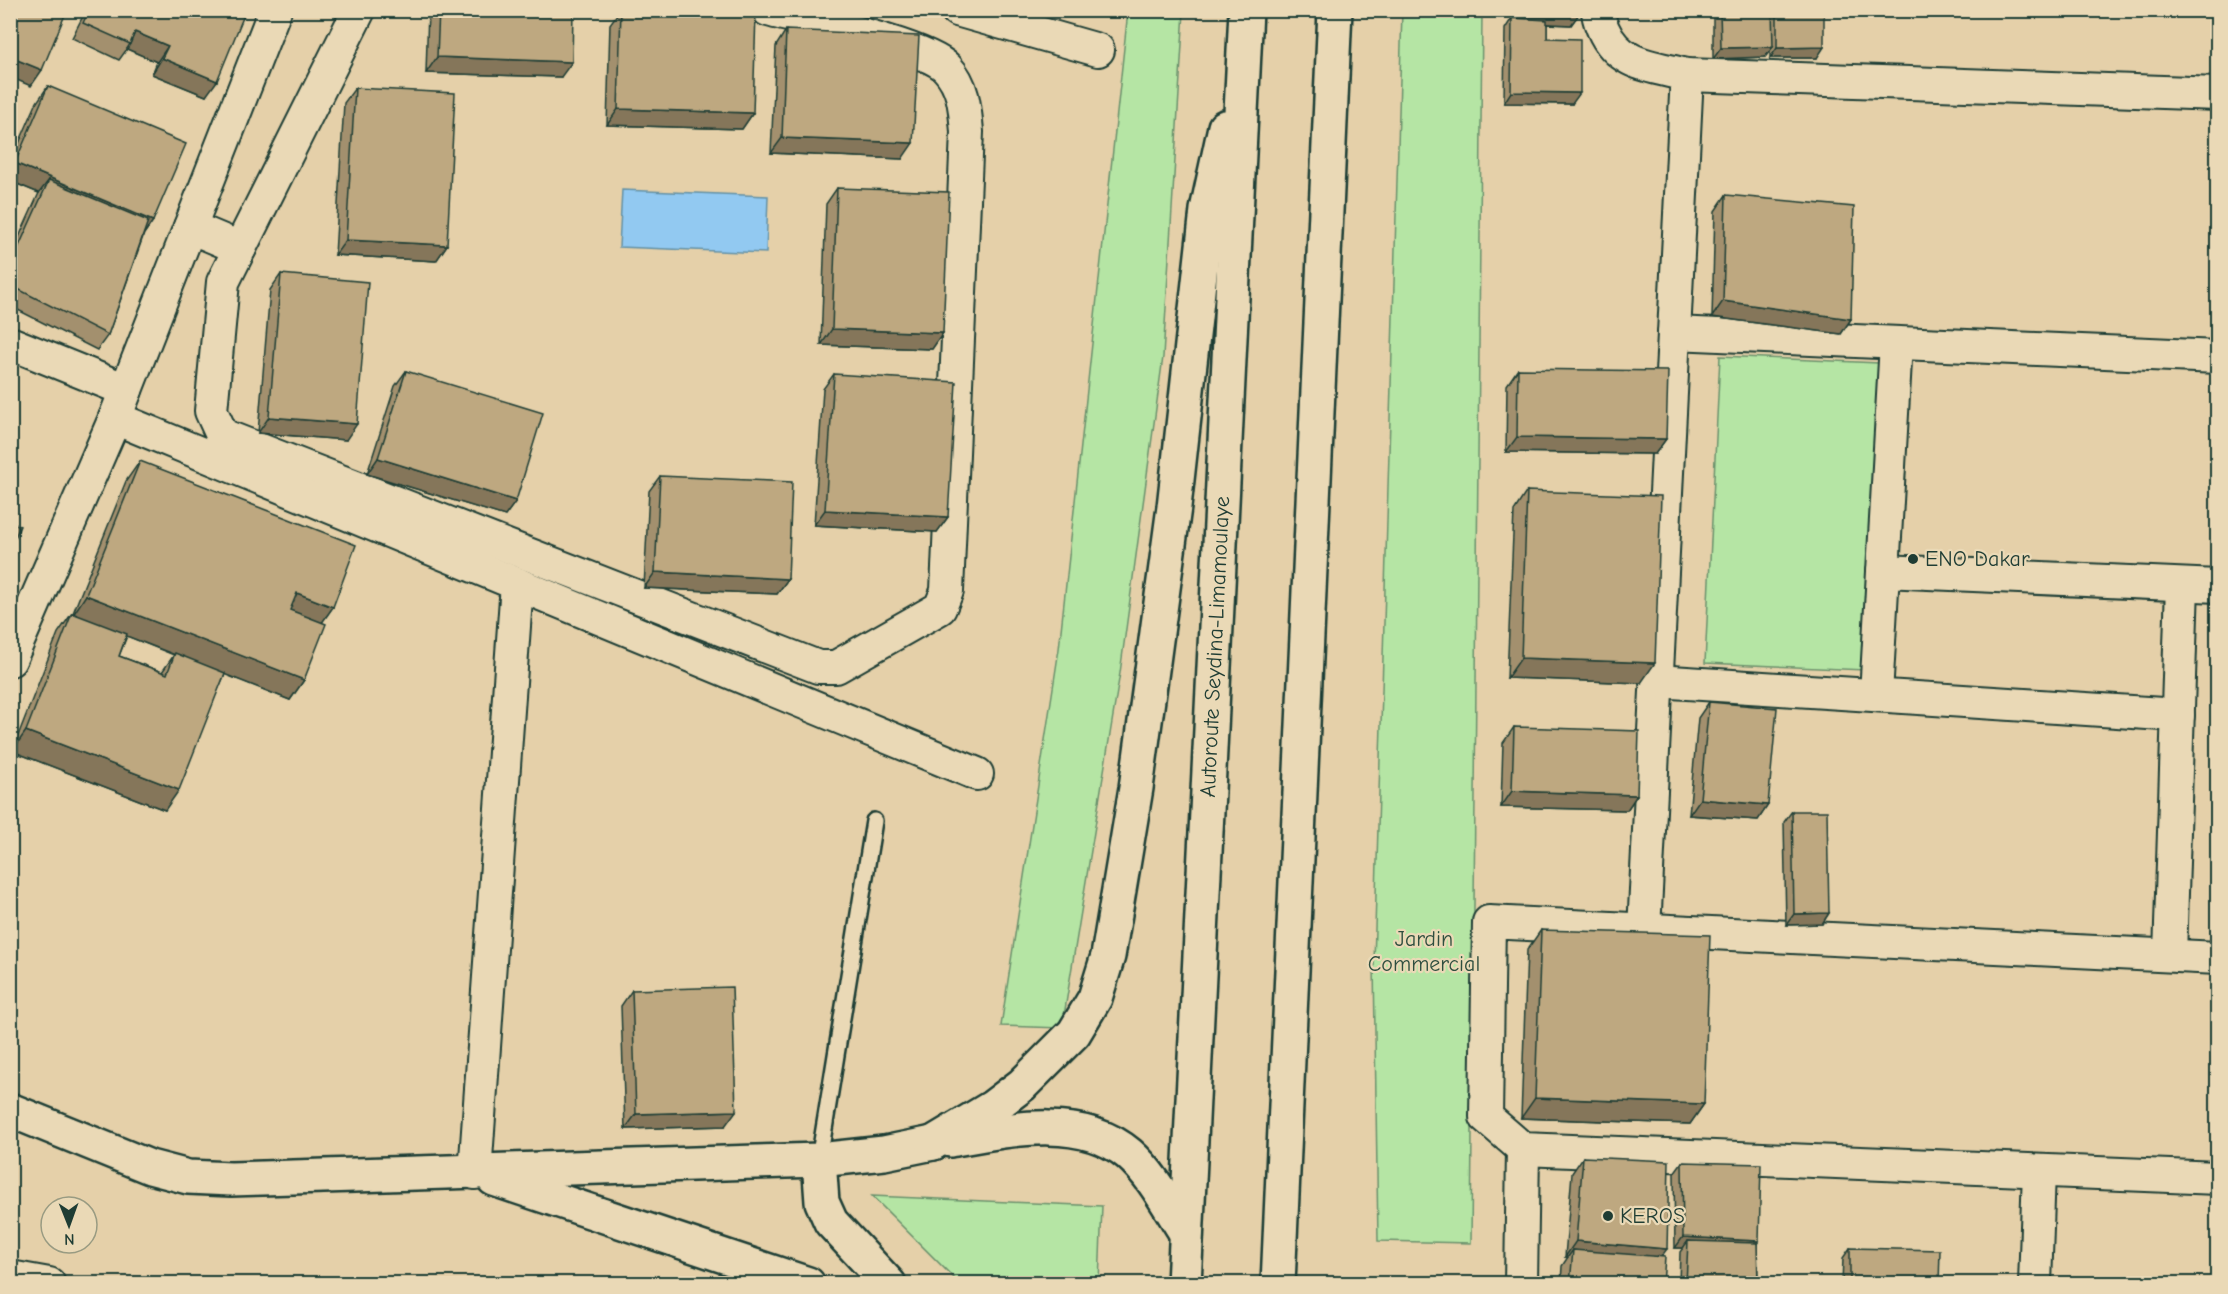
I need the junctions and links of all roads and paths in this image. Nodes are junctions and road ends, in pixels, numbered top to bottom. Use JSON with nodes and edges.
{"nodes":[{"id":1,"x":275,"y":10,"type":"edge"},
{"id":2,"x":359,"y":10,"type":"edge"},
{"id":3,"x":768,"y":10,"type":"edge"},
{"id":4,"x":957,"y":10,"type":"edge"},
{"id":5,"x":1335,"y":10,"type":"edge"},
{"id":6,"x":1598,"y":10,"type":"edge"},
{"id":7,"x":1246,"y":21,"type":"edge"},
{"id":8,"x":1820,"y":45,"type":"edge"},
{"id":9,"x":1098,"y":50,"type":"dead end"},
{"id":10,"x":1687,"y":75,"type":"junction"},
{"id":11,"x":1818,"y":80,"type":"junction"},
{"id":12,"x":2217,"y":94,"type":"edge"},
{"id":13,"x":190,"y":227,"type":"junction"},
{"id":14,"x":240,"y":248,"type":"junction"},
{"id":15,"x":1674,"y":333,"type":"junction"},
{"id":16,"x":10,"y":343,"type":"edge"},
{"id":17,"x":1896,"y":343,"type":"junction"},
{"id":18,"x":2217,"y":357,"type":"edge"},
{"id":19,"x":126,"y":390,"type":"junction"},
{"id":20,"x":115,"y":418,"type":"junction"},
{"id":21,"x":1883,"y":571,"type":"junction"},
{"id":22,"x":517,"y":585,"type":"junction"},
{"id":23,"x":2182,"y":585,"type":"junction"},
{"id":24,"x":2217,"y":586,"type":"edge"},
{"id":25,"x":10,"y":660,"type":"edge"},
{"id":26,"x":1656,"y":681,"type":"junction"},
{"id":27,"x":1876,"y":695,"type":"junction"},
{"id":28,"x":2178,"y":716,"type":"junction"},
{"id":29,"x":977,"y":774,"type":"dead end"},
{"id":30,"x":874,"y":821,"type":"dead end"},
{"id":31,"x":1644,"y":930,"type":"junction"},
{"id":32,"x":2170,"y":955,"type":"junction"},
{"id":33,"x":2217,"y":957,"type":"edge"},
{"id":34,"x":10,"y":1110,"type":"edge"},
{"id":35,"x":933,"y":1143,"type":"junction"},
{"id":36,"x":1523,"y":1149,"type":"junction"},
{"id":37,"x":819,"y":1160,"type":"junction"},
{"id":38,"x":2039,"y":1171,"type":"junction"},
{"id":39,"x":475,"y":1173,"type":"junction"},
{"id":40,"x":2217,"y":1178,"type":"edge"},
{"id":41,"x":1186,"y":1233,"type":"junction"},
{"id":42,"x":10,"y":1276,"type":"edge"},
{"id":43,"x":50,"y":1284,"type":"edge"},
{"id":44,"x":808,"y":1284,"type":"edge"},
{"id":45,"x":889,"y":1284,"type":"edge"},
{"id":46,"x":1184,"y":1284,"type":"edge"},
{"id":47,"x":1278,"y":1284,"type":"edge"},
{"id":48,"x":1521,"y":1284,"type":"edge"},
{"id":49,"x":2035,"y":1284,"type":"edge"}],
"edges":[{"from":1,"to":13,"type":"street"},
{"from":2,"to":14,"type":"street"},
{"from":3,"to":14,"type":"street"},
{"from":4,"to":9,"type":"street"},
{"from":5,"to":47,"type":"main road"},
{"from":6,"to":10,"type":"street"},
{"from":7,"to":35,"type":"main road"},
{"from":7,"to":41,"type":"main road","name":"Autoroute Seydina-Limamoulaye"},
{"from":8,"to":11,"type":"street"},
{"from":10,"to":11,"type":"street"},
{"from":10,"to":15,"type":"street"},
{"from":11,"to":12,"type":"street"},
{"from":13,"to":14,"type":"street"},
{"from":13,"to":19,"type":"street"},
{"from":15,"to":17,"type":"street"},
{"from":15,"to":26,"type":"street"},
{"from":16,"to":19,"type":"street"},
{"from":17,"to":18,"type":"street"},
{"from":17,"to":21,"type":"street"},
{"from":19,"to":20,"type":"street"},
{"from":20,"to":22,"type":"street"},
{"from":20,"to":25,"type":"street"},
{"from":21,"to":23,"type":"street"},
{"from":21,"to":27,"type":"street"},
{"from":22,"to":29,"type":"street"},
{"from":22,"to":39,"type":"street"},
{"from":23,"to":24,"type":"street"},
{"from":23,"to":28,"type":"street"},
{"from":26,"to":27,"type":"street"},
{"from":26,"to":31,"type":"street"},
{"from":27,"to":28,"type":"street"},
{"from":28,"to":32,"type":"street"},
{"from":30,"to":37,"type":"lane"},
{"from":31,"to":32,"type":"street"},
{"from":31,"to":36,"type":"street"},
{"from":32,"to":33,"type":"street"},
{"from":34,"to":39,"type":"main road"},
{"from":35,"to":37,"type":"main road"},
{"from":35,"to":41,"type":"main road"},
{"from":36,"to":38,"type":"street"},
{"from":36,"to":48,"type":"street"},
{"from":37,"to":39,"type":"main road"},
{"from":37,"to":45,"type":"main road"},
{"from":38,"to":40,"type":"street"},
{"from":38,"to":49,"type":"street"},
{"from":39,"to":44,"type":"main road"},
{"from":41,"to":46,"type":"main road","name":"Autoroute Seydina-Limamoulaye"},
{"from":42,"to":43,"type":"street"}]}
